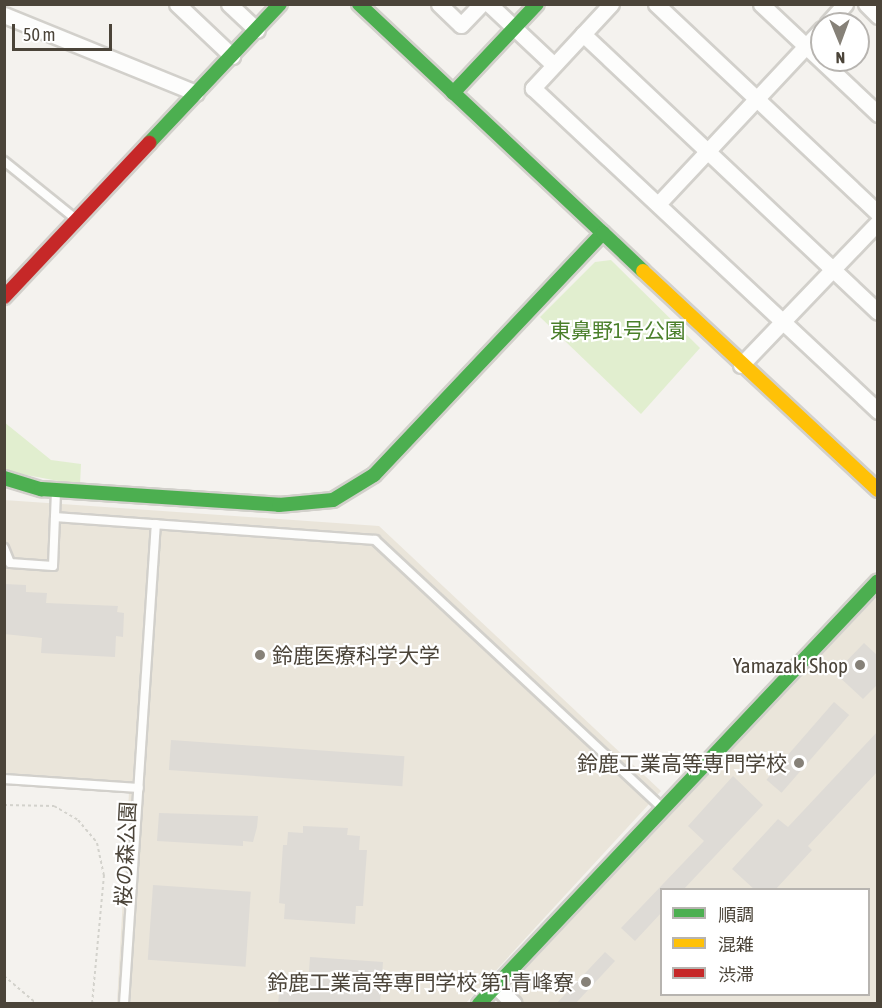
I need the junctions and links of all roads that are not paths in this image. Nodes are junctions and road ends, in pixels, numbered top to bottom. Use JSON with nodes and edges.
{"nodes":[{"id":1,"x":177,"y":4,"type":"edge"},
{"id":2,"x":229,"y":4,"type":"edge"},
{"id":3,"x":280,"y":4,"type":"edge"},
{"id":4,"x":359,"y":4,"type":"edge"},
{"id":5,"x":439,"y":4,"type":"edge"},
{"id":6,"x":481,"y":4,"type":"edge"},
{"id":7,"x":489,"y":4,"type":"edge"},
{"id":8,"x":537,"y":4,"type":"edge"},
{"id":9,"x":611,"y":4,"type":"edge"},
{"id":10,"x":656,"y":4,"type":"edge"},
{"id":11,"x":761,"y":4,"type":"edge"},
{"id":12,"x":866,"y":4,"type":"edge"},
{"id":13,"x":4,"y":15,"type":"edge"},
{"id":14,"x":878,"y":16,"type":"edge"},
{"id":15,"x":514,"y":28,"type":"junction"},
{"id":16,"x":257,"y":30,"type":"junction"},
{"id":17,"x":584,"y":34,"type":"junction"},
{"id":18,"x":810,"y":42,"type":"edge"},
{"id":19,"x":806,"y":46,"type":"junction"},
{"id":20,"x":232,"y":56,"type":"junction"},
{"id":21,"x":554,"y":64,"type":"junction"},
{"id":22,"x":196,"y":93,"type":"junction"},
{"id":23,"x":453,"y":93,"type":"junction"},
{"id":24,"x":756,"y":98,"type":"junction"},
{"id":25,"x":878,"y":114,"type":"edge"},
{"id":26,"x":707,"y":152,"type":"junction"},
{"id":27,"x":4,"y":161,"type":"edge"},
{"id":28,"x":658,"y":204,"type":"junction"},
{"id":29,"x":878,"y":213,"type":"edge"},
{"id":30,"x":77,"y":220,"type":"junction"},
{"id":31,"x":878,"y":222,"type":"edge"},
{"id":32,"x":603,"y":233,"type":"junction"},
{"id":33,"x":832,"y":269,"type":"junction"},
{"id":34,"x":4,"y":297,"type":"edge"},
{"id":35,"x":878,"y":312,"type":"edge"},
{"id":36,"x":782,"y":322,"type":"junction"},
{"id":37,"x":741,"y":365,"type":"junction"},
{"id":38,"x":878,"y":411,"type":"edge"},
{"id":39,"x":4,"y":478,"type":"edge"},
{"id":40,"x":878,"y":490,"type":"edge"},
{"id":41,"x":56,"y":491,"type":"junction"},
{"id":42,"x":55,"y":517,"type":"junction"},
{"id":43,"x":156,"y":524,"type":"junction"},
{"id":44,"x":4,"y":548,"type":"edge"},
{"id":45,"x":878,"y":581,"type":"edge"},
{"id":46,"x":4,"y":779,"type":"edge"},
{"id":47,"x":139,"y":788,"type":"junction"},
{"id":48,"x":662,"y":807,"type":"junction"},
{"id":49,"x":495,"y":986,"type":"junction"},
{"id":50,"x":124,"y":1004,"type":"edge"},
{"id":51,"x":479,"y":1004,"type":"edge"},
{"id":52,"x":514,"y":1004,"type":"edge"}],
"edges":[{"from":1,"to":20,"type":"street"},
{"from":2,"to":16,"type":"street"},
{"from":3,"to":16,"type":"street"},
{"from":4,"to":23,"type":"street"},
{"from":5,"to":6,"type":"street"},
{"from":7,"to":15,"type":"street"},
{"from":8,"to":15,"type":"street"},
{"from":9,"to":17,"type":"street"},
{"from":10,"to":24,"type":"street"},
{"from":11,"to":19,"type":"street"},
{"from":12,"to":14,"type":"street"},
{"from":13,"to":22,"type":"street"},
{"from":15,"to":21,"type":"street"},
{"from":15,"to":23,"type":"street"},
{"from":16,"to":20,"type":"street"},
{"from":17,"to":21,"type":"street"},
{"from":17,"to":26,"type":"street"},
{"from":18,"to":19,"type":"street"},
{"from":19,"to":24,"type":"street"},
{"from":19,"to":25,"type":"street"},
{"from":20,"to":22,"type":"street"},
{"from":21,"to":28,"type":"street"},
{"from":22,"to":30,"type":"street"},
{"from":23,"to":32,"type":"street"},
{"from":24,"to":26,"type":"street"},
{"from":24,"to":29,"type":"street"},
{"from":26,"to":28,"type":"street"},
{"from":26,"to":33,"type":"street"},
{"from":27,"to":30,"type":"lane"},
{"from":28,"to":36,"type":"street"},
{"from":30,"to":34,"type":"street"},
{"from":31,"to":33,"type":"street"},
{"from":32,"to":37,"type":"street"},
{"from":32,"to":41,"type":"street"},
{"from":33,"to":35,"type":"street"},
{"from":33,"to":36,"type":"street"},
{"from":36,"to":37,"type":"street"},
{"from":36,"to":38,"type":"street"},
{"from":37,"to":40,"type":"street"},
{"from":39,"to":41,"type":"street"},
{"from":41,"to":42,"type":"lane"},
{"from":42,"to":43,"type":"lane"},
{"from":42,"to":44,"type":"lane"},
{"from":43,"to":47,"type":"lane"},
{"from":43,"to":48,"type":"lane"},
{"from":45,"to":48,"type":"street"},
{"from":46,"to":47,"type":"lane"},
{"from":47,"to":50,"type":"lane"},
{"from":48,"to":49,"type":"street"},
{"from":49,"to":51,"type":"street"},
{"from":49,"to":52,"type":"street"}]}
